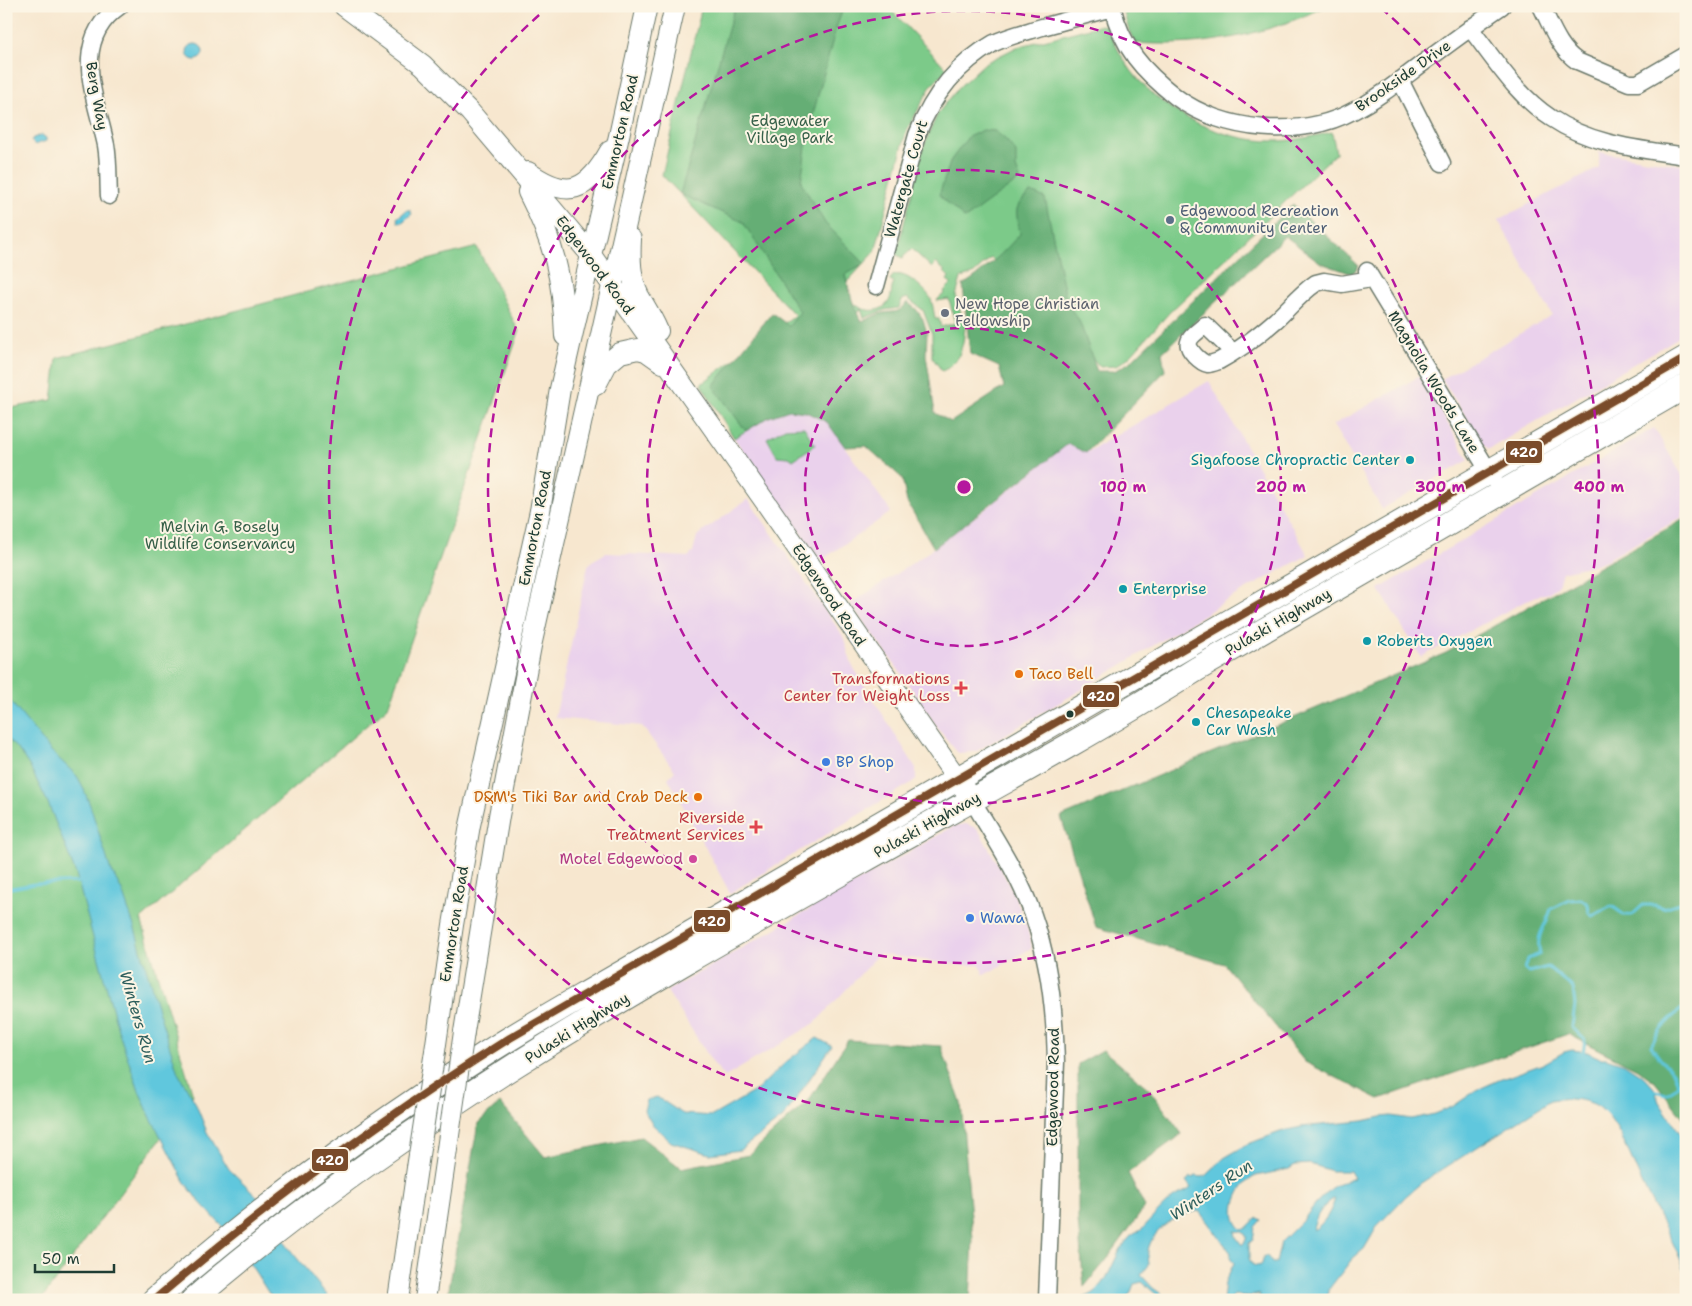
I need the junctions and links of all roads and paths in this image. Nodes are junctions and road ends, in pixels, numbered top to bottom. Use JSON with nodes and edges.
{"nodes":[{"id":1,"x":120,"y":6,"type":"edge"},
{"id":2,"x":344,"y":6,"type":"edge"},
{"id":3,"x":648,"y":6,"type":"edge"},
{"id":4,"x":675,"y":6,"type":"edge"},
{"id":5,"x":1502,"y":6,"type":"edge"},
{"id":6,"x":1541,"y":6,"type":"edge"},
{"id":7,"x":1112,"y":7,"type":"edge"},
{"id":8,"x":1470,"y":28,"type":"junction"},
{"id":9,"x":1686,"y":56,"type":"edge"},
{"id":10,"x":1400,"y":80,"type":"junction"},
{"id":11,"x":619,"y":136,"type":"junction"},
{"id":12,"x":1686,"y":156,"type":"edge"},
{"id":13,"x":512,"y":161,"type":"junction"},
{"id":14,"x":1442,"y":163,"type":"dead end"},
{"id":15,"x":634,"y":187,"type":"junction"},
{"id":16,"x":109,"y":196,"type":"dead end"},
{"id":17,"x":591,"y":255,"type":"junction"},
{"id":18,"x":612,"y":284,"type":"junction"},
{"id":19,"x":876,"y":286,"type":"dead end"},
{"id":20,"x":1233,"y":352,"type":"dead end"},
{"id":21,"x":1686,"y":358,"type":"edge"},
{"id":22,"x":673,"y":370,"type":"junction"},
{"id":23,"x":1686,"y":386,"type":"edge"},
{"id":24,"x":560,"y":389,"type":"junction"},
{"id":25,"x":584,"y":406,"type":"junction"},
{"id":26,"x":1489,"y":472,"type":"junction"},
{"id":27,"x":1501,"y":493,"type":"junction"},
{"id":28,"x":958,"y":779,"type":"junction"},
{"id":29,"x":972,"y":800,"type":"junction"},
{"id":30,"x":154,"y":1300,"type":"edge"},
{"id":31,"x":193,"y":1300,"type":"edge"},
{"id":32,"x":398,"y":1300,"type":"edge"},
{"id":33,"x":425,"y":1300,"type":"edge"},
{"id":34,"x":1046,"y":1300,"type":"edge"}],
"edges":[{"from":1,"to":16,"type":"street","name":"Berg Way"},
{"from":2,"to":13,"type":"main road","name":"Edgewood Road"},
{"from":3,"to":11,"type":"main road","name":"Emmorton Road"},
{"from":4,"to":15,"type":"main road","name":"Emmorton Road"},
{"from":5,"to":8,"type":"street","name":"Brookside Drive"},
{"from":6,"to":9,"type":"street"},
{"from":7,"to":10,"type":"street","name":"Brookside Drive"},
{"from":7,"to":19,"type":"street","name":"Watergate Court"},
{"from":8,"to":10,"type":"street","name":"Brookside Drive"},
{"from":8,"to":12,"type":"street"},
{"from":10,"to":14,"type":"street"},
{"from":11,"to":13,"type":"main road"},
{"from":11,"to":17,"type":"main road","name":"Emmorton Road"},
{"from":13,"to":17,"type":"main road","name":"Edgewood Road"},
{"from":13,"to":24,"type":"main road"},
{"from":15,"to":18,"type":"main road","name":"Emmorton Road"},
{"from":15,"to":22,"type":"main road"},
{"from":17,"to":18,"type":"main road","name":"Edgewood Road"},
{"from":17,"to":24,"type":"main road","name":"Emmorton Road"},
{"from":18,"to":22,"type":"main road","name":"Edgewood Road"},
{"from":18,"to":25,"type":"main road","name":"Emmorton Road"},
{"from":20,"to":26,"type":"street","name":"Magnolia Woods Lane"},
{"from":21,"to":26,"type":"highway","name":"Pulaski Highway"},
{"from":22,"to":25,"type":"main road"},
{"from":22,"to":28,"type":"main road","name":"Edgewood Road"},
{"from":23,"to":27,"type":"highway","name":"Pulaski Highway"},
{"from":24,"to":32,"type":"main road","name":"Emmorton Road","bridge":true},
{"from":25,"to":33,"type":"main road","name":"Emmorton Road","bridge":true},
{"from":26,"to":27,"type":"street","name":"Magnolia Woods Lane"},
{"from":26,"to":28,"type":"highway","name":"Pulaski Highway"},
{"from":27,"to":29,"type":"highway","name":"Pulaski Highway"},
{"from":28,"to":29,"type":"main road","name":"Edgewood Road"},
{"from":28,"to":30,"type":"highway","name":"Pulaski Highway"},
{"from":29,"to":31,"type":"highway","name":"Pulaski Highway"},
{"from":29,"to":34,"type":"street","name":"Edgewood Road"}]}
